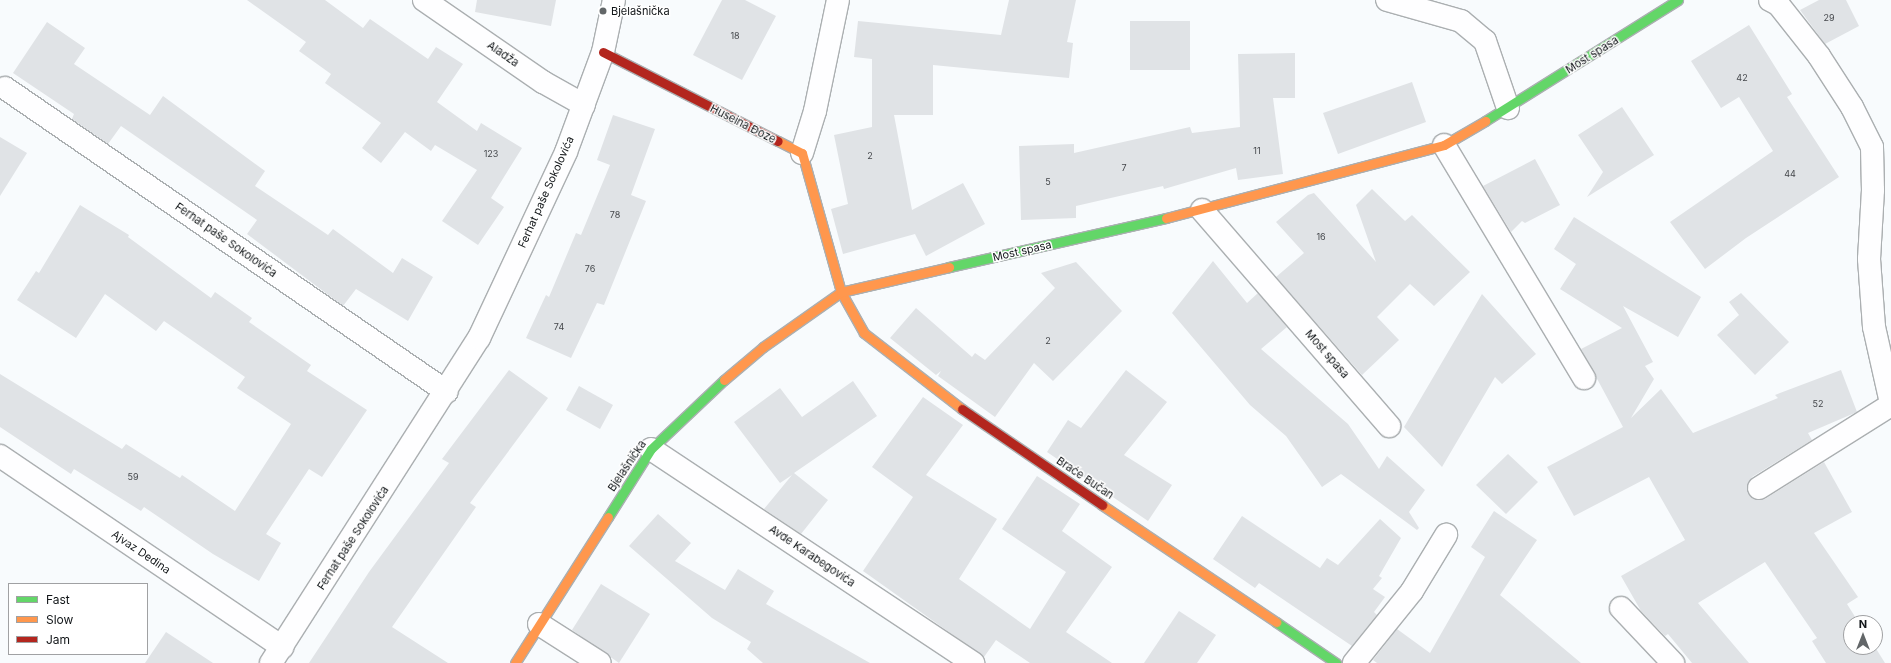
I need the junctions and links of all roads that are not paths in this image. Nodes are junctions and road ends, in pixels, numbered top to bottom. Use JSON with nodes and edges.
{"nodes":[{"id":1,"x":424,"y":0,"type":"edge"},
{"id":2,"x":614,"y":0,"type":"edge"},
{"id":3,"x":838,"y":0,"type":"edge"},
{"id":4,"x":1387,"y":0,"type":"edge"},
{"id":5,"x":1770,"y":0,"type":"edge"},
{"id":6,"x":1677,"y":1,"type":"edge"},
{"id":7,"x":603,"y":52,"type":"junction"},
{"id":8,"x":5,"y":88,"type":"dead end"},
{"id":9,"x":584,"y":105,"type":"junction"},
{"id":10,"x":1508,"y":108,"type":"junction"},
{"id":11,"x":1444,"y":145,"type":"junction"},
{"id":12,"x":802,"y":153,"type":"junction"},
{"id":13,"x":1202,"y":210,"type":"junction"},
{"id":14,"x":841,"y":292,"type":"junction"},
{"id":15,"x":1584,"y":378,"type":"dead end"},
{"id":16,"x":447,"y":392,"type":"junction"},
{"id":17,"x":1891,"y":404,"type":"edge"},
{"id":18,"x":1389,"y":426,"type":"dead end"},
{"id":19,"x":651,"y":449,"type":"junction"},
{"id":20,"x":0,"y":456,"type":"edge"},
{"id":21,"x":1759,"y":488,"type":"dead end"},
{"id":22,"x":1446,"y":535,"type":"dead end"},
{"id":23,"x":1621,"y":608,"type":"dead end"},
{"id":24,"x":539,"y":624,"type":"junction"},
{"id":25,"x":276,"y":655,"type":"edge"},
{"id":26,"x":515,"y":663,"type":"edge"},
{"id":27,"x":600,"y":663,"type":"edge"},
{"id":28,"x":973,"y":663,"type":"edge"},
{"id":29,"x":1336,"y":663,"type":"edge"},
{"id":30,"x":1354,"y":663,"type":"edge"},
{"id":31,"x":1673,"y":663,"type":"edge"}],
"edges":[{"from":1,"to":9,"type":"street","name":"Aladža"},
{"from":2,"to":7,"type":"street"},
{"from":3,"to":12,"type":"street"},
{"from":4,"to":10,"type":"street"},
{"from":5,"to":17,"type":"street"},
{"from":6,"to":10,"type":"street","name":"Most spasa"},
{"from":7,"to":9,"type":"street","name":"Ferhat paše Sokolovića"},
{"from":7,"to":12,"type":"street","name":"Huseina Đoze"},
{"from":8,"to":16,"type":"street","name":"Ferhat paše Sokolovića"},
{"from":9,"to":16,"type":"street","name":"Ferhat paše Sokolovića"},
{"from":10,"to":11,"type":"street","name":"Most spasa"},
{"from":11,"to":13,"type":"street","name":"Most spasa"},
{"from":11,"to":15,"type":"street"},
{"from":12,"to":14,"type":"street"},
{"from":13,"to":14,"type":"street","name":"Most spasa"},
{"from":13,"to":18,"type":"street","name":"Most spasa"},
{"from":14,"to":19,"type":"street","name":"Bjelašnička"},
{"from":14,"to":29,"type":"street","name":"Braće Bučan"},
{"from":16,"to":25,"type":"street","name":"Ferhat paše Sokolovića"},
{"from":17,"to":21,"type":"street"},
{"from":19,"to":24,"type":"street","name":"Bjelašnička"},
{"from":19,"to":28,"type":"street","name":"Avde Karabegovića"},
{"from":20,"to":25,"type":"street","name":"Ajvaz Dedina"},
{"from":22,"to":30,"type":"street"},
{"from":23,"to":31,"type":"street"},
{"from":24,"to":26,"type":"street","name":"Bjelašnička"},
{"from":24,"to":27,"type":"street"}]}
